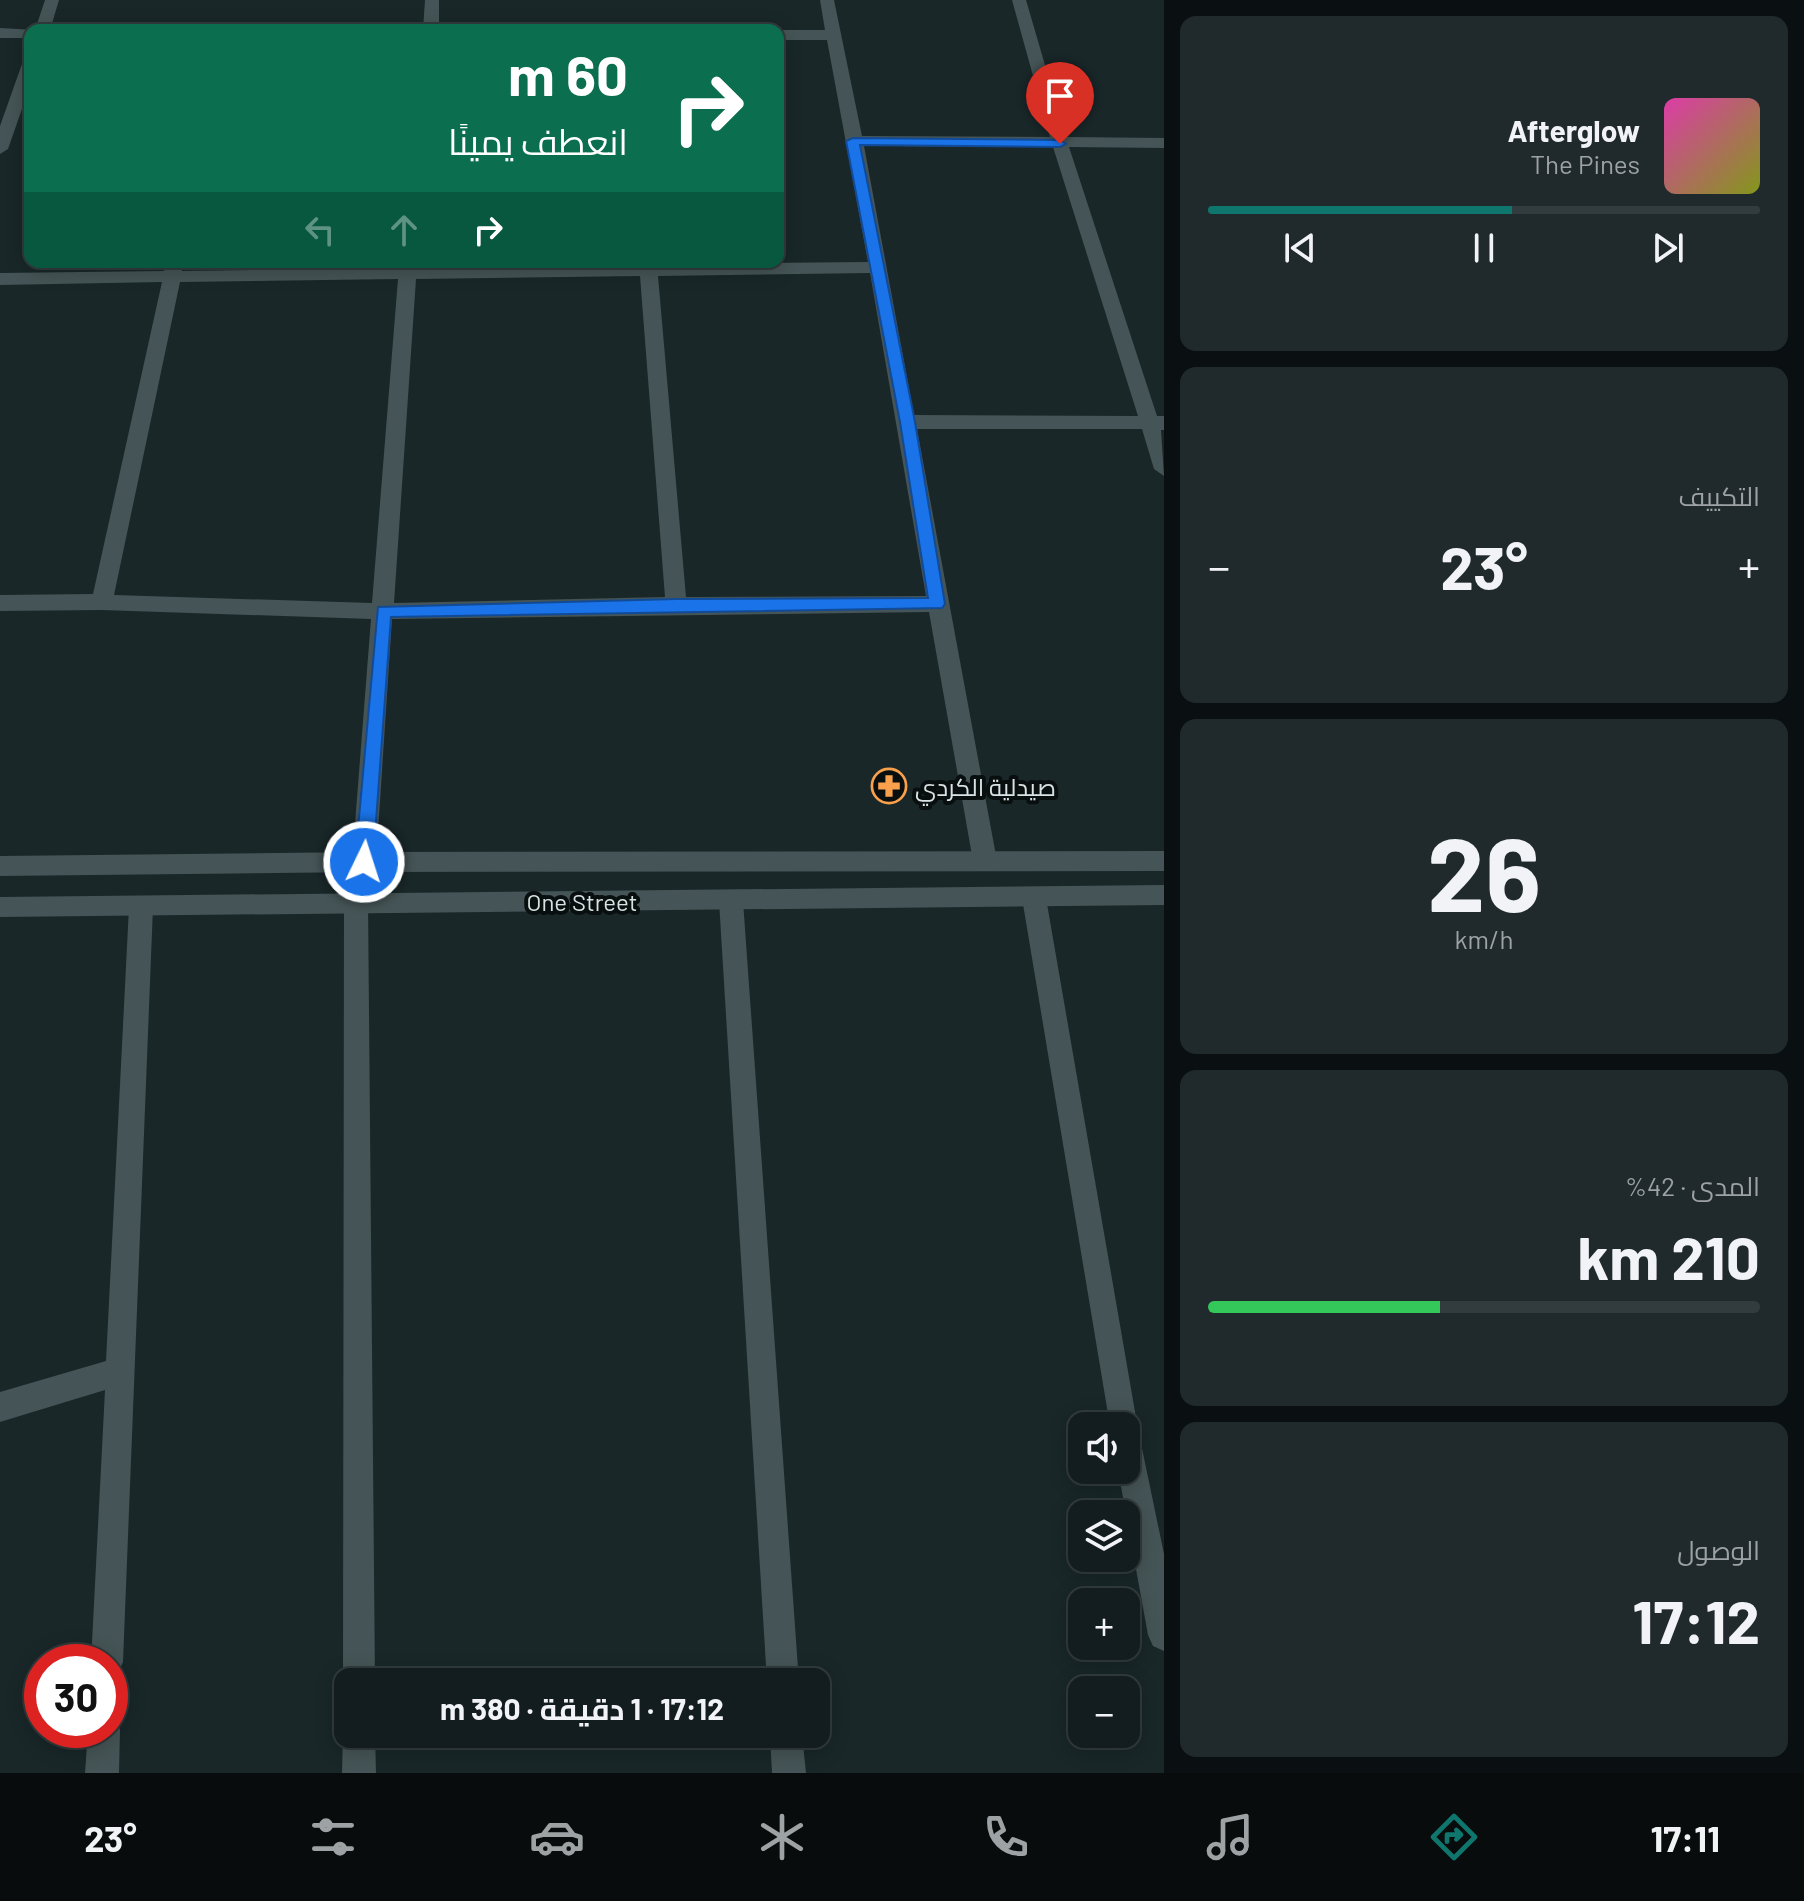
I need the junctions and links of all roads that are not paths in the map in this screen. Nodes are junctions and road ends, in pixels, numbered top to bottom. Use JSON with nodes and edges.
{"nodes":[{"id":1,"x":52,"y":0,"type":"edge"},
{"id":2,"x":432,"y":0,"type":"edge"},
{"id":3,"x":827,"y":0,"type":"edge"},
{"id":4,"x":1019,"y":0,"type":"edge"},
{"id":5,"x":44,"y":24,"type":"edge"},
{"id":6,"x":431,"y":24,"type":"edge"},
{"id":7,"x":0,"y":33,"type":"edge"},
{"id":8,"x":24,"y":33,"type":"edge"},
{"id":9,"x":784,"y":35,"type":"edge"},
{"id":10,"x":834,"y":35,"type":"junction"},
{"id":11,"x":24,"y":81,"type":"edge"},
{"id":12,"x":853,"y":141,"type":"junction"},
{"id":13,"x":1164,"y":143,"type":"edge"},
{"id":14,"x":1060,"y":144,"type":"junction"},
{"id":15,"x":0,"y":149,"type":"edge"},
{"id":16,"x":784,"y":267,"type":"edge"},
{"id":17,"x":877,"y":267,"type":"junction"},
{"id":18,"x":173,"y":268,"type":"edge"},
{"id":19,"x":407,"y":268,"type":"edge"},
{"id":20,"x":648,"y":268,"type":"edge"},
{"id":21,"x":0,"y":279,"type":"edge"},
{"id":22,"x":907,"y":422,"type":"junction"},
{"id":23,"x":1157,"y":423,"type":"edge"},
{"id":24,"x":1164,"y":469,"type":"edge"},
{"id":25,"x":102,"y":602,"type":"junction"},
{"id":26,"x":0,"y":603,"type":"edge"},
{"id":27,"x":937,"y":604,"type":"junction"},
{"id":28,"x":676,"y":605,"type":"junction"},
{"id":29,"x":383,"y":611,"type":"junction"},
{"id":30,"x":985,"y":861,"type":"junction"},
{"id":31,"x":1164,"y":861,"type":"edge"},
{"id":32,"x":364,"y":862,"type":"junction"},
{"id":33,"x":0,"y":866,"type":"edge"},
{"id":34,"x":1164,"y":895,"type":"edge"},
{"id":35,"x":1034,"y":898,"type":"junction"},
{"id":36,"x":356,"y":901,"type":"junction"},
{"id":37,"x":731,"y":901,"type":"junction"},
{"id":38,"x":0,"y":907,"type":"edge"},
{"id":39,"x":141,"y":907,"type":"junction"},
{"id":40,"x":117,"y":1372,"type":"junction"},
{"id":41,"x":0,"y":1407,"type":"edge"},
{"id":42,"x":1123,"y":1412,"type":"edge"},
{"id":43,"x":1139,"y":1484,"type":"edge"},
{"id":44,"x":1154,"y":1539,"type":"edge"},
{"id":45,"x":1164,"y":1635,"type":"edge"},
{"id":46,"x":108,"y":1644,"type":"edge"},
{"id":47,"x":359,"y":1668,"type":"edge"},
{"id":48,"x":782,"y":1668,"type":"edge"},
{"id":49,"x":103,"y":1748,"type":"edge"},
{"id":50,"x":359,"y":1748,"type":"edge"},
{"id":51,"x":787,"y":1748,"type":"edge"},
{"id":52,"x":102,"y":1773,"type":"edge"},
{"id":53,"x":359,"y":1773,"type":"edge"},
{"id":54,"x":789,"y":1773,"type":"edge"}],
"edges":[{"from":1,"to":5,"type":"street"},
{"from":2,"to":6,"type":"street"},
{"from":3,"to":10,"type":"street"},
{"from":4,"to":14,"type":"street"},
{"from":7,"to":8,"type":"street"},
{"from":9,"to":10,"type":"street"},
{"from":10,"to":12,"type":"street"},
{"from":11,"to":15,"type":"street"},
{"from":12,"to":14,"type":"street"},
{"from":12,"to":17,"type":"street"},
{"from":13,"to":14,"type":"street"},
{"from":14,"to":23,"type":"street"},
{"from":16,"to":17,"type":"street"},
{"from":17,"to":22,"type":"street"},
{"from":18,"to":21,"type":"street"},
{"from":18,"to":25,"type":"street"},
{"from":19,"to":29,"type":"street"},
{"from":20,"to":28,"type":"street"},
{"from":22,"to":23,"type":"street"},
{"from":22,"to":27,"type":"street"},
{"from":23,"to":24,"type":"street"},
{"from":25,"to":26,"type":"street"},
{"from":25,"to":29,"type":"street"},
{"from":27,"to":28,"type":"street"},
{"from":27,"to":30,"type":"street"},
{"from":28,"to":29,"type":"street"},
{"from":29,"to":32,"type":"street"},
{"from":30,"to":31,"type":"street","name":"One Street"},
{"from":30,"to":32,"type":"street","name":"One Street"},
{"from":32,"to":33,"type":"street","name":"One Street"},
{"from":34,"to":35,"type":"street","name":"One Street"},
{"from":35,"to":37,"type":"street","name":"One Street"},
{"from":35,"to":42,"type":"street"},
{"from":36,"to":37,"type":"street","name":"One Street"},
{"from":36,"to":39,"type":"street","name":"One Street"},
{"from":36,"to":47,"type":"street"},
{"from":37,"to":48,"type":"street"},
{"from":38,"to":39,"type":"street","name":"One Street"},
{"from":39,"to":40,"type":"street"},
{"from":40,"to":41,"type":"street"},
{"from":40,"to":46,"type":"street"},
{"from":43,"to":44,"type":"street"},
{"from":44,"to":45,"type":"street"},
{"from":49,"to":52,"type":"street"},
{"from":50,"to":53,"type":"street"},
{"from":51,"to":54,"type":"street"}]}
